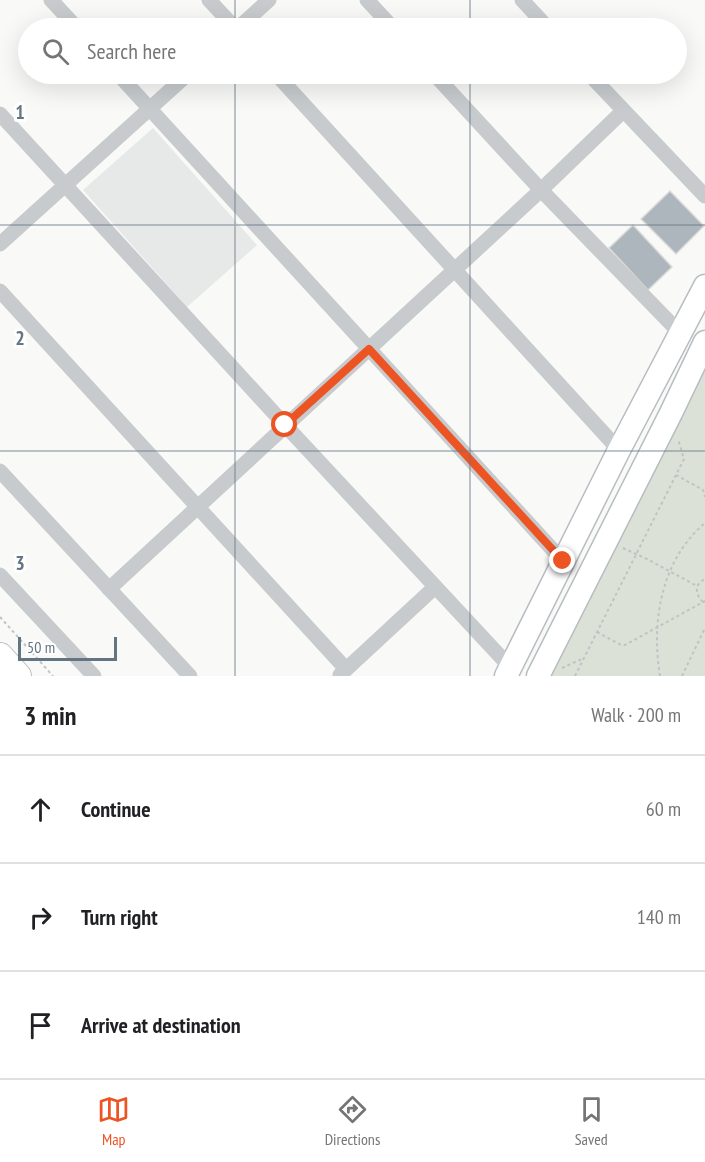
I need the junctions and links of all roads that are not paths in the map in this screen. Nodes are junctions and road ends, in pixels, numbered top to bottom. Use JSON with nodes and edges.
{"nodes":[{"id":1,"x":51,"y":0,"type":"edge"},
{"id":2,"x":209,"y":0,"type":"edge"},
{"id":3,"x":269,"y":0,"type":"edge"},
{"id":4,"x":367,"y":0,"type":"edge"},
{"id":5,"x":522,"y":0,"type":"edge"},
{"id":6,"x":68,"y":18,"type":"edge"},
{"id":7,"x":226,"y":18,"type":"edge"},
{"id":8,"x":248,"y":18,"type":"edge"},
{"id":9,"x":384,"y":18,"type":"edge"},
{"id":10,"x":539,"y":18,"type":"edge"},
{"id":11,"x":127,"y":84,"type":"edge"},
{"id":12,"x":177,"y":84,"type":"edge"},
{"id":13,"x":285,"y":84,"type":"edge"},
{"id":14,"x":444,"y":84,"type":"edge"},
{"id":15,"x":598,"y":84,"type":"edge"},
{"id":16,"x":150,"y":108,"type":"junction"},
{"id":17,"x":623,"y":111,"type":"junction"},
{"id":18,"x":0,"y":114,"type":"edge"},
{"id":19,"x":65,"y":185,"type":"junction"},
{"id":20,"x":541,"y":190,"type":"junction"},
{"id":21,"x":705,"y":196,"type":"edge"},
{"id":22,"x":0,"y":244,"type":"edge"},
{"id":23,"x":455,"y":269,"type":"junction"},
{"id":24,"x":705,"y":285,"type":"edge"},
{"id":25,"x":0,"y":291,"type":"edge"},
{"id":26,"x":680,"y":333,"type":"junction"},
{"id":27,"x":705,"y":342,"type":"edge"},
{"id":28,"x":369,"y":349,"type":"junction"},
{"id":29,"x":285,"y":425,"type":"junction"},
{"id":30,"x":619,"y":450,"type":"junction"},
{"id":31,"x":0,"y":471,"type":"edge"},
{"id":32,"x":197,"y":507,"type":"junction"},
{"id":33,"x":563,"y":561,"type":"junction"},
{"id":34,"x":0,"y":575,"type":"edge"},
{"id":35,"x":435,"y":587,"type":"junction"},
{"id":36,"x":109,"y":590,"type":"junction"},
{"id":37,"x":0,"y":656,"type":"edge"},
{"id":38,"x":342,"y":672,"type":"edge"},
{"id":39,"x":509,"y":672,"type":"edge"},
{"id":40,"x":18,"y":676,"type":"edge"},
{"id":41,"x":94,"y":676,"type":"edge"},
{"id":42,"x":190,"y":676,"type":"edge"},
{"id":43,"x":538,"y":676,"type":"edge"}],
"edges":[{"from":1,"to":6,"type":"street"},
{"from":2,"to":7,"type":"street"},
{"from":3,"to":8,"type":"street"},
{"from":4,"to":9,"type":"street"},
{"from":5,"to":10,"type":"street"},
{"from":11,"to":16,"type":"street"},
{"from":12,"to":16,"type":"street"},
{"from":13,"to":23,"type":"street"},
{"from":14,"to":20,"type":"street"},
{"from":15,"to":17,"type":"street"},
{"from":16,"to":19,"type":"street"},
{"from":16,"to":28,"type":"street"},
{"from":17,"to":20,"type":"street"},
{"from":17,"to":21,"type":"street"},
{"from":18,"to":19,"type":"street"},
{"from":19,"to":22,"type":"street"},
{"from":19,"to":29,"type":"street"},
{"from":20,"to":23,"type":"street"},
{"from":20,"to":26,"type":"street"},
{"from":23,"to":28,"type":"street"},
{"from":23,"to":30,"type":"street"},
{"from":24,"to":26,"type":"main road"},
{"from":25,"to":32,"type":"street"},
{"from":26,"to":30,"type":"main road"},
{"from":27,"to":43,"type":"main road"},
{"from":28,"to":29,"type":"street"},
{"from":28,"to":33,"type":"street"},
{"from":29,"to":32,"type":"street"},
{"from":29,"to":35,"type":"street"},
{"from":30,"to":33,"type":"main road"},
{"from":31,"to":36,"type":"street"},
{"from":32,"to":36,"type":"street"},
{"from":32,"to":38,"type":"street"},
{"from":33,"to":39,"type":"main road"},
{"from":34,"to":41,"type":"street"},
{"from":35,"to":38,"type":"street"},
{"from":35,"to":39,"type":"street"},
{"from":36,"to":42,"type":"street"},
{"from":37,"to":40,"type":"main road"}]}
